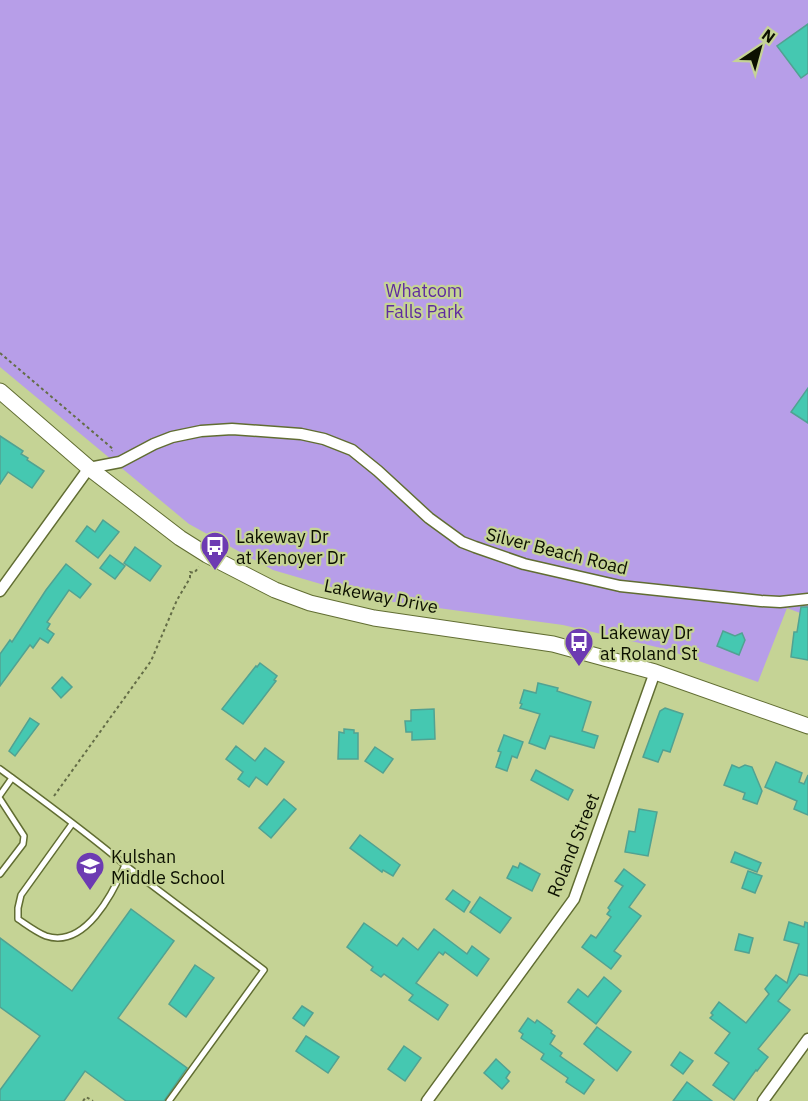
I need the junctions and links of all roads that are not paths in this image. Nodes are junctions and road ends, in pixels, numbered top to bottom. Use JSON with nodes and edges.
{"nodes":[{"id":1,"x":0,"y":391,"type":"edge"},
{"id":2,"x":89,"y":468,"type":"junction"},
{"id":3,"x":0,"y":591,"type":"edge"},
{"id":4,"x":808,"y":599,"type":"edge"},
{"id":5,"x":655,"y":672,"type":"junction"},
{"id":6,"x":808,"y":726,"type":"edge"},
{"id":7,"x":0,"y":769,"type":"edge"},
{"id":8,"x":12,"y":778,"type":"junction"},
{"id":9,"x":0,"y":797,"type":"edge"},
{"id":10,"x":72,"y":824,"type":"junction"},
{"id":11,"x":124,"y":865,"type":"junction"},
{"id":12,"x":0,"y":874,"type":"edge"},
{"id":13,"x":808,"y":1039,"type":"edge"},
{"id":14,"x":169,"y":1101,"type":"edge"},
{"id":15,"x":427,"y":1101,"type":"edge"},
{"id":16,"x":763,"y":1101,"type":"edge"}],
"edges":[{"from":1,"to":2,"type":"main road","name":"Lakeway Drive"},
{"from":2,"to":3,"type":"street"},
{"from":2,"to":4,"type":"street","name":"Silver Beach Road"},
{"from":2,"to":5,"type":"main road","name":"Lakeway Drive"},
{"from":5,"to":6,"type":"main road","name":"Lakeway Drive"},
{"from":5,"to":15,"type":"street","name":"Roland Street"},
{"from":7,"to":8,"type":"lane"},
{"from":8,"to":9,"type":"lane"},
{"from":8,"to":10,"type":"lane"},
{"from":9,"to":12,"type":"lane"},
{"from":10,"to":11,"type":"lane"},
{"from":10,"to":11,"type":"lane"},
{"from":11,"to":14,"type":"lane"},
{"from":13,"to":16,"type":"street"}]}
